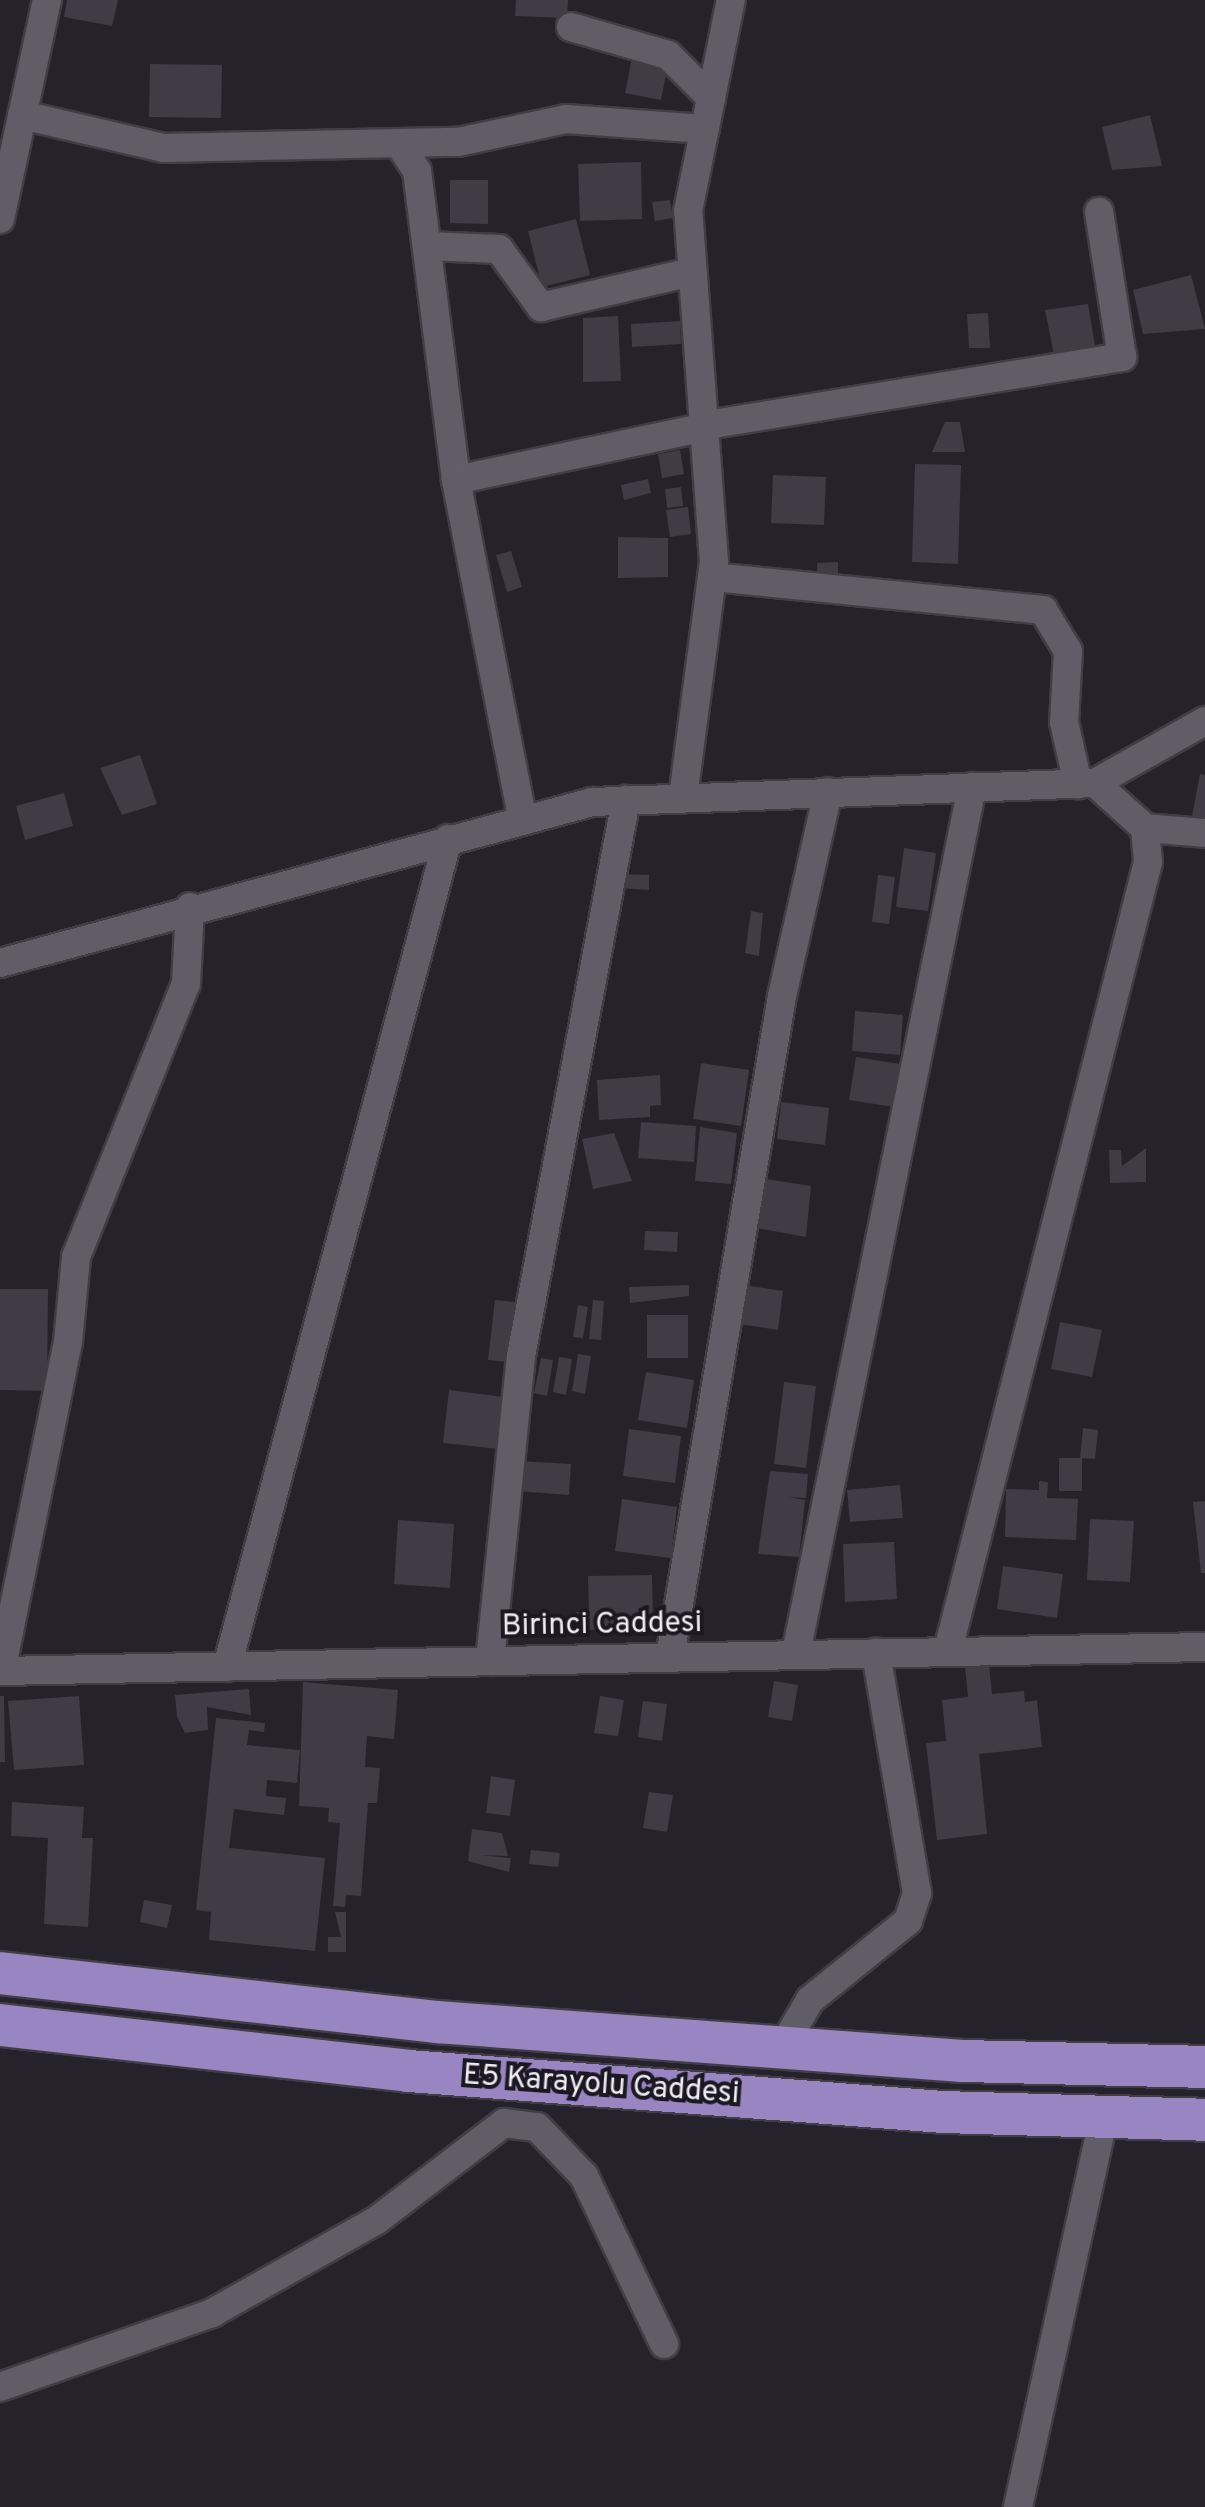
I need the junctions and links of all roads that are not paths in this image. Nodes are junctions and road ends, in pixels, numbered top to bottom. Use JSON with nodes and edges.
{"nodes":[{"id":1,"x":47,"y":0,"type":"edge"},
{"id":2,"x":731,"y":0,"type":"edge"},
{"id":3,"x":571,"y":27,"type":"dead end"},
{"id":4,"x":712,"y":98,"type":"junction"},
{"id":5,"x":22,"y":115,"type":"junction"},
{"id":6,"x":705,"y":129,"type":"junction"},
{"id":7,"x":399,"y":144,"type":"junction"},
{"id":8,"x":1099,"y":212,"type":"dead end"},
{"id":9,"x":0,"y":219,"type":"edge"},
{"id":10,"x":427,"y":246,"type":"junction"},
{"id":11,"x":692,"y":272,"type":"junction"},
{"id":12,"x":701,"y":427,"type":"junction"},
{"id":13,"x":456,"y":480,"type":"junction"},
{"id":14,"x":712,"y":577,"type":"junction"},
{"id":15,"x":1205,"y":721,"type":"edge"},
{"id":16,"x":1086,"y":784,"type":"junction"},
{"id":17,"x":972,"y":788,"type":"junction"},
{"id":18,"x":828,"y":792,"type":"junction"},
{"id":19,"x":683,"y":797,"type":"junction"},
{"id":20,"x":626,"y":800,"type":"junction"},
{"id":21,"x":523,"y":820,"type":"junction"},
{"id":22,"x":1146,"y":828,"type":"junction"},
{"id":23,"x":1205,"y":833,"type":"edge"},
{"id":24,"x":448,"y":840,"type":"junction"},
{"id":25,"x":190,"y":907,"type":"junction"},
{"id":26,"x":0,"y":963,"type":"edge"},
{"id":27,"x":1205,"y":1647,"type":"edge"},
{"id":28,"x":948,"y":1650,"type":"junction"},
{"id":29,"x":876,"y":1652,"type":"junction"},
{"id":30,"x":796,"y":1654,"type":"junction"},
{"id":31,"x":670,"y":1657,"type":"junction"},
{"id":32,"x":490,"y":1661,"type":"junction"},
{"id":33,"x":227,"y":1667,"type":"junction"},
{"id":34,"x":0,"y":1671,"type":"edge"},
{"id":35,"x":0,"y":1973,"type":"edge"},
{"id":36,"x":0,"y":2025,"type":"edge"},
{"id":37,"x":782,"y":2048,"type":"junction"},
{"id":38,"x":1205,"y":2068,"type":"edge"},
{"id":39,"x":1104,"y":2117,"type":"junction"},
{"id":40,"x":1205,"y":2120,"type":"edge"},
{"id":41,"x":664,"y":2344,"type":"dead end"},
{"id":42,"x":0,"y":2387,"type":"edge"},
{"id":43,"x":1018,"y":2507,"type":"edge"}],
"edges":[{"from":1,"to":5,"type":"street"},
{"from":2,"to":4,"type":"street"},
{"from":3,"to":4,"type":"street"},
{"from":4,"to":6,"type":"street"},
{"from":5,"to":7,"type":"street"},
{"from":5,"to":9,"type":"street"},
{"from":6,"to":7,"type":"street"},
{"from":6,"to":11,"type":"street"},
{"from":7,"to":10,"type":"street"},
{"from":8,"to":12,"type":"street"},
{"from":10,"to":11,"type":"street"},
{"from":10,"to":13,"type":"street"},
{"from":11,"to":12,"type":"street"},
{"from":12,"to":13,"type":"street"},
{"from":12,"to":14,"type":"street"},
{"from":13,"to":21,"type":"street"},
{"from":14,"to":16,"type":"street"},
{"from":14,"to":19,"type":"street"},
{"from":15,"to":16,"type":"street"},
{"from":16,"to":17,"type":"street"},
{"from":16,"to":22,"type":"street"},
{"from":17,"to":18,"type":"street"},
{"from":17,"to":30,"type":"street"},
{"from":18,"to":19,"type":"street"},
{"from":18,"to":31,"type":"street"},
{"from":19,"to":20,"type":"street"},
{"from":20,"to":21,"type":"street"},
{"from":20,"to":32,"type":"street"},
{"from":21,"to":24,"type":"street"},
{"from":22,"to":23,"type":"street"},
{"from":22,"to":28,"type":"street"},
{"from":24,"to":25,"type":"street"},
{"from":24,"to":33,"type":"street"},
{"from":25,"to":26,"type":"street"},
{"from":25,"to":34,"type":"street"},
{"from":27,"to":28,"type":"street","name":"Birinci Caddesi"},
{"from":28,"to":29,"type":"street","name":"Birinci Caddesi"},
{"from":29,"to":30,"type":"street","name":"Birinci Caddesi"},
{"from":29,"to":37,"type":"street"},
{"from":30,"to":31,"type":"street","name":"Birinci Caddesi"},
{"from":31,"to":32,"type":"street","name":"Birinci Caddesi"},
{"from":32,"to":33,"type":"street","name":"Birinci Caddesi"},
{"from":33,"to":34,"type":"street","name":"Birinci Caddesi"},
{"from":35,"to":37,"type":"highway","name":"E5 Karayolu Caddesi"},
{"from":36,"to":39,"type":"highway","name":"E5 Karayolu Caddesi"},
{"from":37,"to":38,"type":"highway","name":"E5 Karayolu Caddesi"},
{"from":39,"to":40,"type":"highway","name":"E5 Karayolu Caddesi"},
{"from":39,"to":43,"type":"street"},
{"from":41,"to":42,"type":"street"}]}
